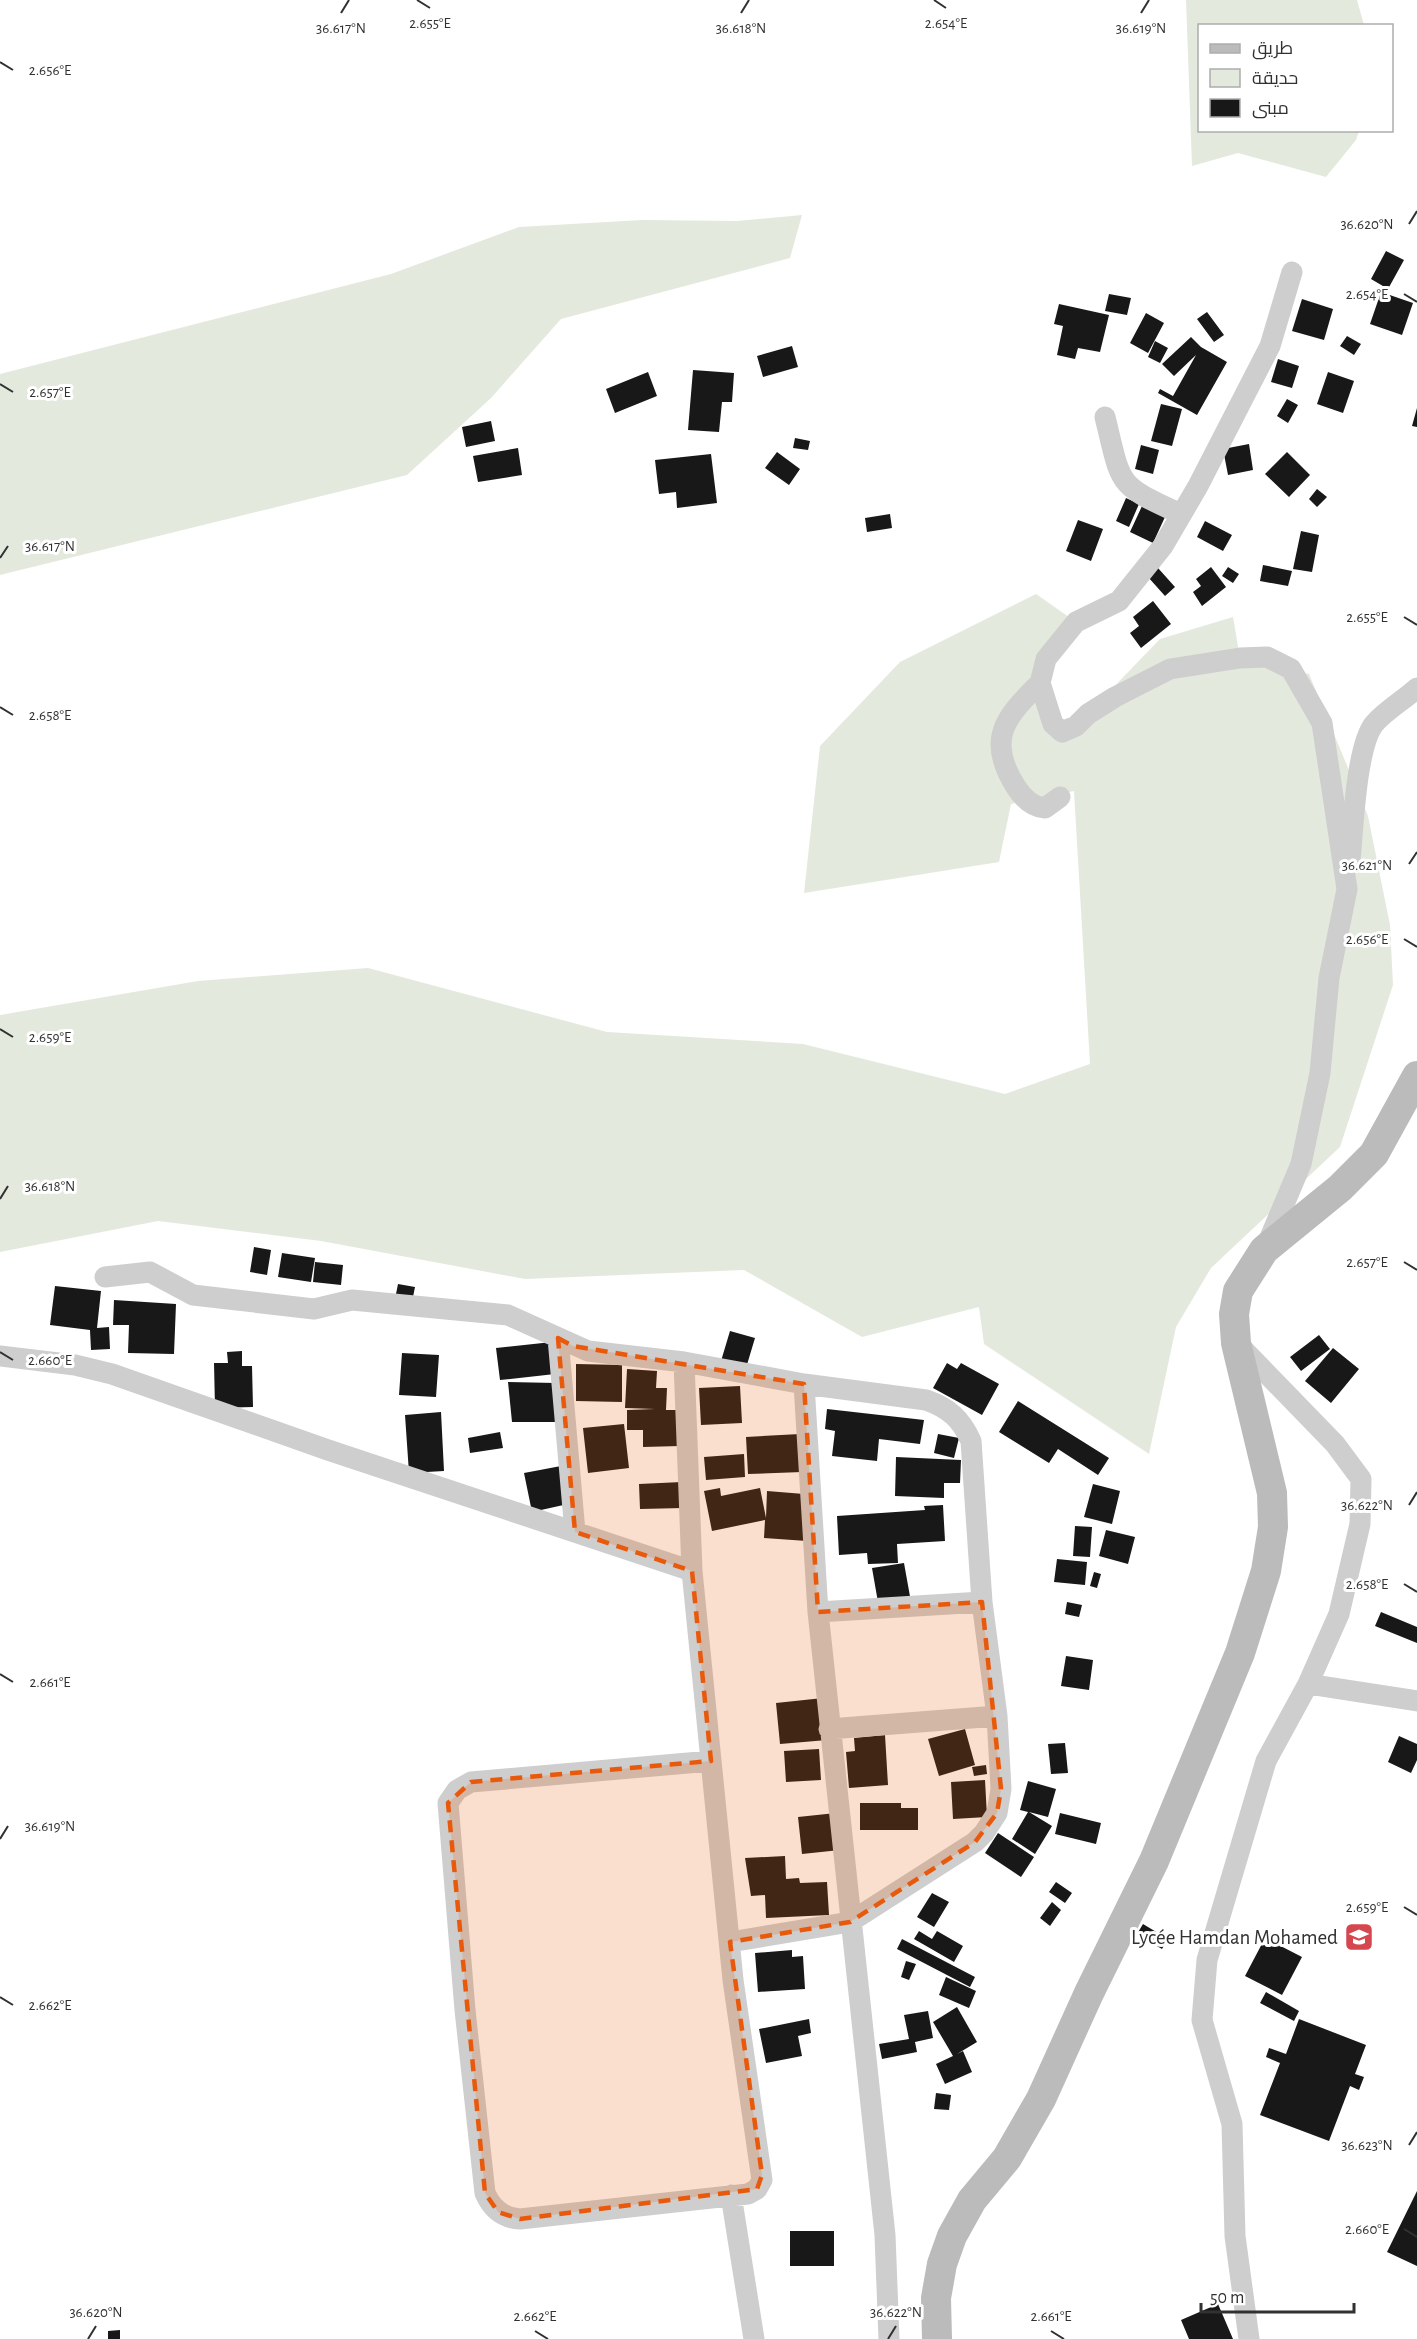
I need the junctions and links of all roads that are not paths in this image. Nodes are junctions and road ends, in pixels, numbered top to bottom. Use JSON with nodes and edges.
{"nodes":[{"id":1,"x":1292,"y":273,"type":"dead end"},
{"id":2,"x":1105,"y":417,"type":"dead end"},
{"id":3,"x":1181,"y":514,"type":"junction"},
{"id":4,"x":1040,"y":683,"type":"junction"},
{"id":5,"x":1417,"y":688,"type":"edge"},
{"id":6,"x":1060,"y":797,"type":"dead end"},
{"id":7,"x":1347,"y":889,"type":"junction"},
{"id":8,"x":1417,"y":1076,"type":"edge"},
{"id":9,"x":1264,"y":1250,"type":"junction"},
{"id":10,"x":105,"y":1277,"type":"dead end"},
{"id":11,"x":558,"y":1338,"type":"junction"},
{"id":12,"x":1236,"y":1342,"type":"junction"},
{"id":13,"x":0,"y":1356,"type":"edge"},
{"id":14,"x":684,"y":1362,"type":"junction"},
{"id":15,"x":804,"y":1384,"type":"junction"},
{"id":16,"x":575,"y":1532,"type":"junction"},
{"id":17,"x":692,"y":1571,"type":"junction"},
{"id":18,"x":982,"y":1602,"type":"junction"},
{"id":19,"x":818,"y":1612,"type":"junction"},
{"id":20,"x":1308,"y":1684,"type":"junction"},
{"id":21,"x":1417,"y":1701,"type":"edge"},
{"id":22,"x":997,"y":1716,"type":"junction"},
{"id":23,"x":829,"y":1729,"type":"junction"},
{"id":24,"x":711,"y":1761,"type":"junction"},
{"id":25,"x":850,"y":1922,"type":"junction"},
{"id":26,"x":730,"y":1942,"type":"junction"},
{"id":27,"x":731,"y":2195,"type":"junction"},
{"id":28,"x":754,"y":2339,"type":"edge"},
{"id":29,"x":890,"y":2339,"type":"edge"},
{"id":30,"x":937,"y":2339,"type":"edge"},
{"id":31,"x":1250,"y":2339,"type":"edge"}],
"edges":[{"from":1,"to":3,"type":"street"},
{"from":2,"to":3,"type":"street"},
{"from":3,"to":4,"type":"street"},
{"from":4,"to":6,"type":"street"},
{"from":4,"to":7,"type":"street"},
{"from":5,"to":7,"type":"street"},
{"from":7,"to":9,"type":"street"},
{"from":8,"to":9,"type":"main road"},
{"from":9,"to":12,"type":"main road"},
{"from":10,"to":11,"type":"street"},
{"from":11,"to":14,"type":"street"},
{"from":11,"to":16,"type":"street"},
{"from":12,"to":20,"type":"street"},
{"from":12,"to":30,"type":"main road"},
{"from":13,"to":16,"type":"street"},
{"from":14,"to":15,"type":"street"},
{"from":14,"to":17,"type":"street"},
{"from":15,"to":18,"type":"street"},
{"from":15,"to":19,"type":"street"},
{"from":16,"to":17,"type":"street"},
{"from":17,"to":24,"type":"street"},
{"from":18,"to":19,"type":"street"},
{"from":18,"to":22,"type":"street"},
{"from":19,"to":23,"type":"street"},
{"from":20,"to":21,"type":"street"},
{"from":20,"to":31,"type":"street"},
{"from":22,"to":23,"type":"street"},
{"from":22,"to":25,"type":"street"},
{"from":23,"to":25,"type":"street"},
{"from":24,"to":26,"type":"street"},
{"from":24,"to":27,"type":"street"},
{"from":25,"to":26,"type":"street"},
{"from":25,"to":29,"type":"street"},
{"from":26,"to":27,"type":"street"},
{"from":27,"to":28,"type":"street"}]}
